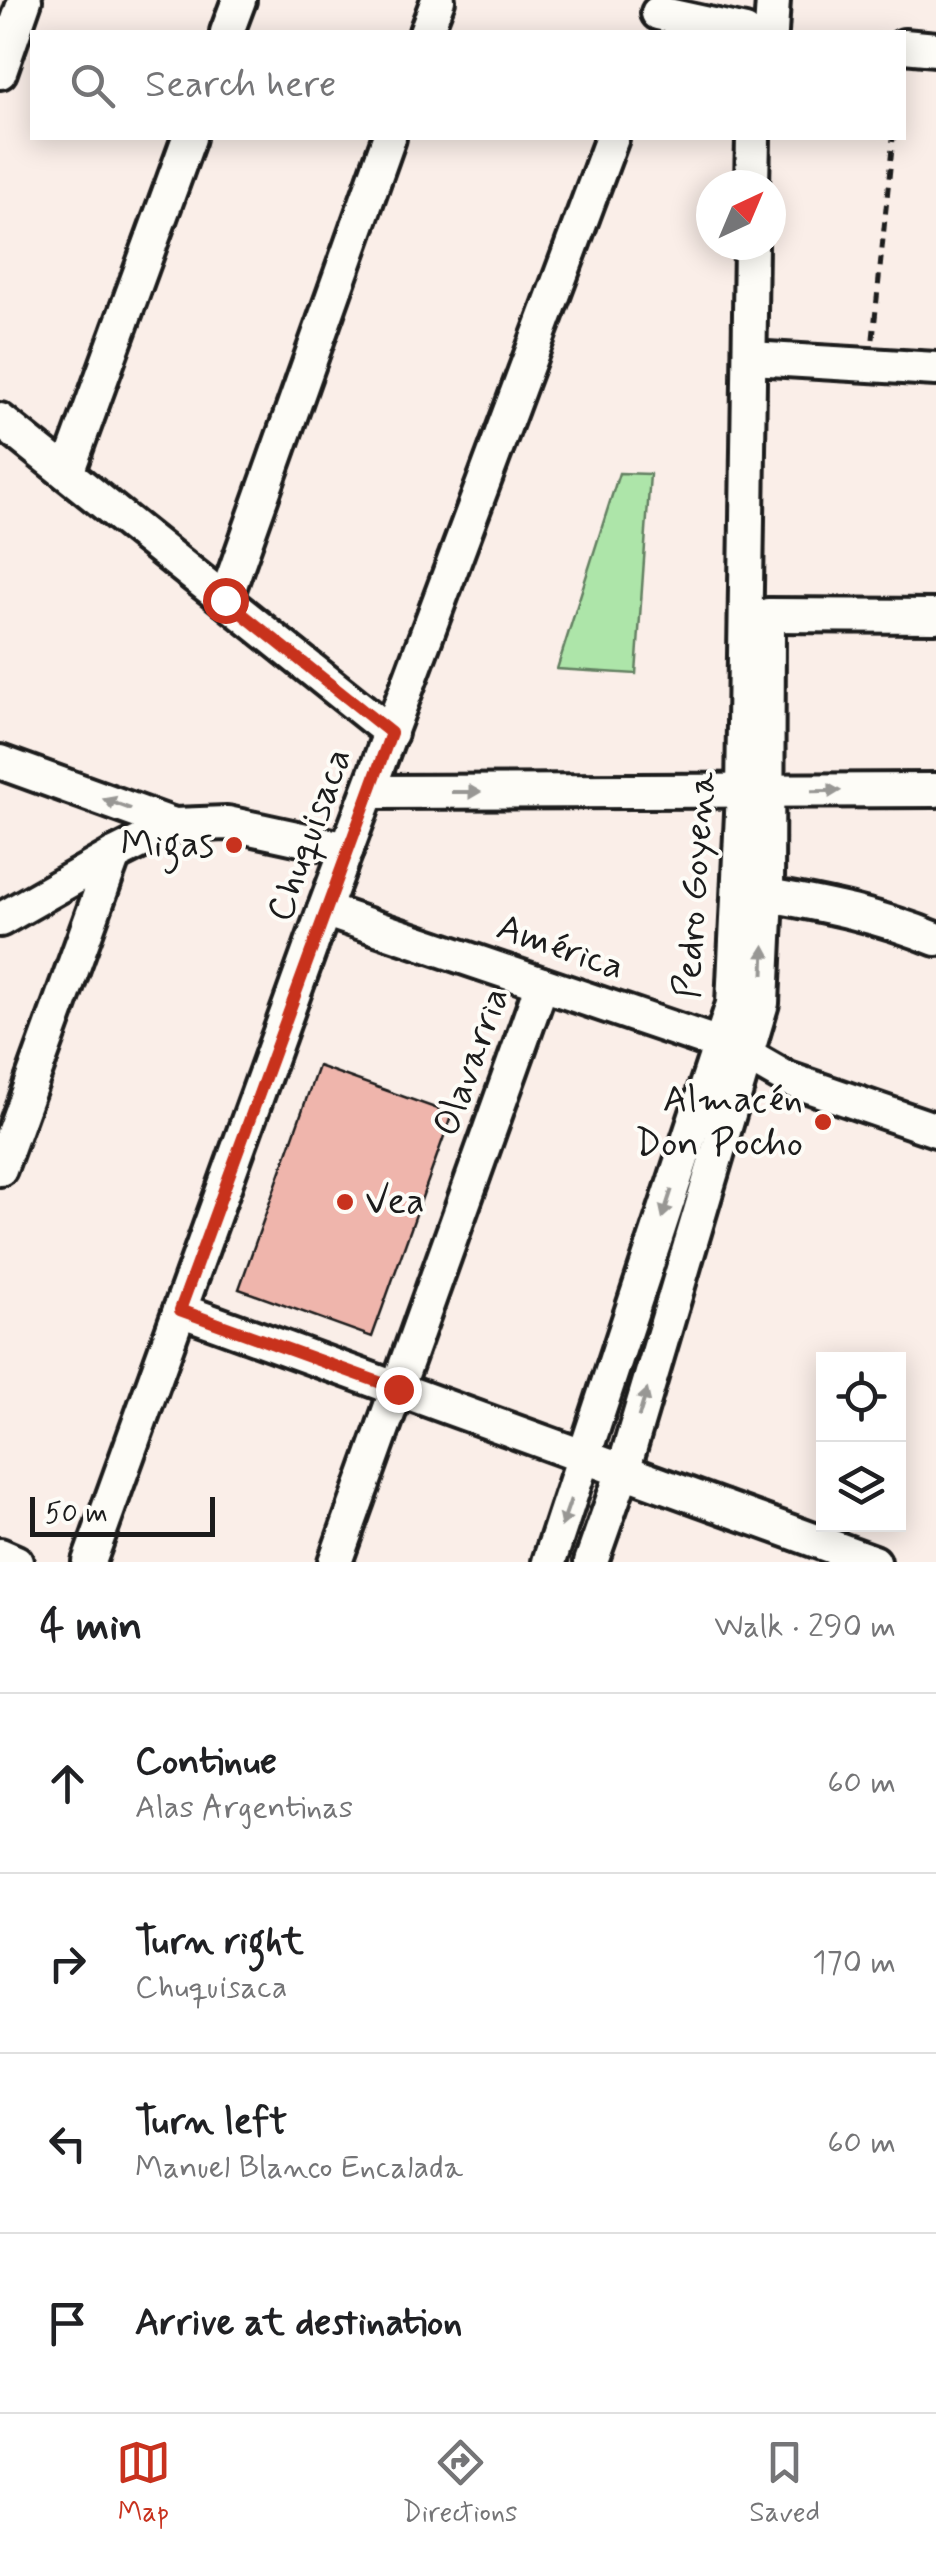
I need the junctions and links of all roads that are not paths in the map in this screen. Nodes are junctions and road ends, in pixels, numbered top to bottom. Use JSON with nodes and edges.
{"nodes":[{"id":1,"x":239,"y":0,"type":"edge"},
{"id":2,"x":438,"y":0,"type":"edge"},
{"id":3,"x":754,"y":0,"type":"edge"},
{"id":4,"x":773,"y":0,"type":"edge"},
{"id":5,"x":15,"y":5,"type":"edge"},
{"id":6,"x":657,"y":15,"type":"edge"},
{"id":7,"x":228,"y":30,"type":"edge"},
{"id":8,"x":427,"y":30,"type":"edge"},
{"id":9,"x":736,"y":30,"type":"edge"},
{"id":10,"x":754,"y":30,"type":"edge"},
{"id":11,"x":772,"y":30,"type":"edge"},
{"id":12,"x":906,"y":46,"type":"edge"},
{"id":13,"x":936,"y":49,"type":"edge"},
{"id":14,"x":0,"y":72,"type":"edge"},
{"id":15,"x":188,"y":140,"type":"edge"},
{"id":16,"x":388,"y":140,"type":"edge"},
{"id":17,"x":611,"y":140,"type":"edge"},
{"id":18,"x":753,"y":140,"type":"edge"},
{"id":19,"x":771,"y":140,"type":"edge"},
{"id":20,"x":752,"y":170,"type":"edge"},
{"id":21,"x":770,"y":170,"type":"edge"},
{"id":22,"x":752,"y":260,"type":"edge"},
{"id":23,"x":769,"y":260,"type":"edge"},
{"id":24,"x":759,"y":358,"type":"junction"},
{"id":25,"x":936,"y":369,"type":"edge"},
{"id":26,"x":0,"y":420,"type":"edge"},
{"id":27,"x":66,"y":472,"type":"junction"},
{"id":28,"x":225,"y":600,"type":"junction"},
{"id":29,"x":768,"y":615,"type":"junction"},
{"id":30,"x":936,"y":616,"type":"edge"},
{"id":31,"x":391,"y":733,"type":"junction"},
{"id":32,"x":0,"y":762,"type":"edge"},
{"id":33,"x":936,"y":790,"type":"edge"},
{"id":34,"x":369,"y":792,"type":"junction"},
{"id":35,"x":756,"y":792,"type":"junction"},
{"id":36,"x":174,"y":825,"type":"junction"},
{"id":37,"x":348,"y":849,"type":"junction"},
{"id":38,"x":114,"y":855,"type":"junction"},
{"id":39,"x":767,"y":895,"type":"junction"},
{"id":40,"x":324,"y":910,"type":"junction"},
{"id":41,"x":0,"y":920,"type":"edge"},
{"id":42,"x":936,"y":939,"type":"edge"},
{"id":43,"x":542,"y":984,"type":"junction"},
{"id":44,"x":733,"y":1050,"type":"junction"},
{"id":45,"x":935,"y":1127,"type":"edge"},
{"id":46,"x":0,"y":1170,"type":"edge"},
{"id":47,"x":180,"y":1310,"type":"junction"},
{"id":48,"x":398,"y":1389,"type":"junction"},
{"id":49,"x":584,"y":1457,"type":"junction"},
{"id":50,"x":623,"y":1471,"type":"junction"},
{"id":51,"x":0,"y":1555,"type":"edge"},
{"id":52,"x":16,"y":1562,"type":"edge"},
{"id":53,"x":89,"y":1562,"type":"edge"},
{"id":54,"x":335,"y":1562,"type":"edge"},
{"id":55,"x":549,"y":1562,"type":"edge"},
{"id":56,"x":592,"y":1562,"type":"edge"},
{"id":57,"x":874,"y":1562,"type":"edge"}],
"edges":[{"from":1,"to":7,"type":"street"},
{"from":2,"to":8,"type":"street"},
{"from":3,"to":10,"type":"street"},
{"from":4,"to":11,"type":"street"},
{"from":5,"to":14,"type":"street"},
{"from":6,"to":9,"type":"street"},
{"from":12,"to":13,"type":"street"},
{"from":15,"to":27,"type":"street"},
{"from":16,"to":28,"type":"street"},
{"from":17,"to":31,"type":"street","name":"Chuquisaca"},
{"from":18,"to":20,"type":"street"},
{"from":19,"to":21,"type":"street"},
{"from":22,"to":24,"type":"street","name":"Pedro Goyena"},
{"from":23,"to":24,"type":"street","name":"Pedro Goyena"},
{"from":24,"to":25,"type":"street"},
{"from":24,"to":29,"type":"street","name":"Pedro Goyena"},
{"from":24,"to":35,"type":"street","name":"Pedro Goyena"},
{"from":26,"to":27,"type":"street"},
{"from":27,"to":28,"type":"street"},
{"from":28,"to":31,"type":"street"},
{"from":29,"to":30,"type":"street"},
{"from":29,"to":35,"type":"street","name":"Pedro Goyena"},
{"from":31,"to":34,"type":"street","name":"Chuquisaca"},
{"from":36,"to":32,"type":"street","one_way":true},
{"from":35,"to":33,"type":"street","one_way":true},
{"from":34,"to":35,"type":"street","one_way":true},
{"from":34,"to":37,"type":"street","name":"Chuquisaca"},
{"from":35,"to":39,"type":"street","name":"Pedro Goyena"},
{"from":35,"to":44,"type":"street","name":"Pedro Goyena"},
{"from":36,"to":37,"type":"street"},
{"from":36,"to":38,"type":"street"},
{"from":37,"to":40,"type":"street","name":"Chuquisaca"},
{"from":38,"to":41,"type":"street"},
{"from":38,"to":46,"type":"street"},
{"from":39,"to":42,"type":"street"},
{"from":44,"to":39,"type":"street","name":"Pedro Goyena","one_way":true},
{"from":40,"to":43,"type":"street","name":"América"},
{"from":40,"to":47,"type":"street","name":"Chuquisaca"},
{"from":43,"to":44,"type":"street","name":"América"},
{"from":43,"to":48,"type":"street","name":"Olavarria"},
{"from":44,"to":45,"type":"street","name":"América"},
{"from":44,"to":49,"type":"street","name":"Pedro Goyena","one_way":true},
{"from":50,"to":44,"type":"street","name":"Pedro Goyena","one_way":true},
{"from":47,"to":48,"type":"street"},
{"from":47,"to":53,"type":"street","name":"Chuquisaca"},
{"from":48,"to":49,"type":"street"},
{"from":48,"to":54,"type":"street","name":"Olavarria"},
{"from":49,"to":50,"type":"street"},
{"from":49,"to":55,"type":"street","name":"Pedro Goyena","one_way":true},
{"from":50,"to":56,"type":"street","name":"Pedro Goyena"},
{"from":50,"to":57,"type":"street"},
{"from":51,"to":52,"type":"street"}]}
